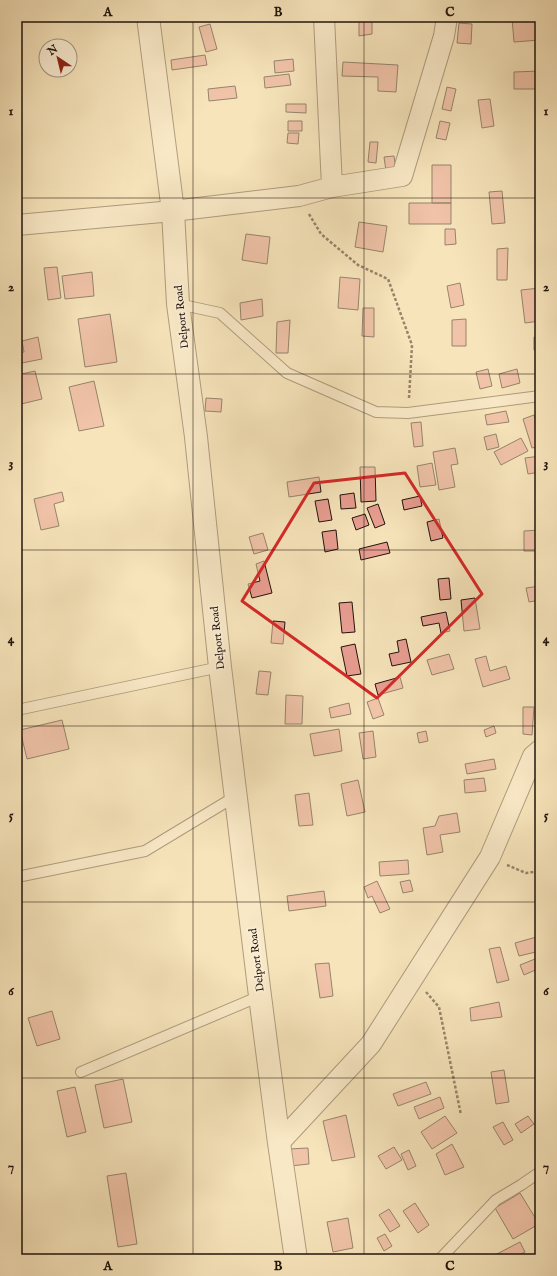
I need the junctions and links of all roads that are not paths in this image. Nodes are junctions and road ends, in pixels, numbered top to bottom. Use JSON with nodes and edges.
{"nodes":[{"id":1,"x":148,"y":17,"type":"edge"},
{"id":2,"x":324,"y":17,"type":"edge"},
{"id":3,"x":447,"y":17,"type":"edge"},
{"id":4,"x":332,"y":187,"type":"junction"},
{"id":5,"x":173,"y":211,"type":"junction"},
{"id":6,"x":17,"y":225,"type":"edge"},
{"id":7,"x":178,"y":304,"type":"junction"},
{"id":8,"x":540,"y":396,"type":"edge"},
{"id":9,"x":220,"y":667,"type":"junction"},
{"id":10,"x":17,"y":710,"type":"edge"},
{"id":11,"x":540,"y":750,"type":"edge"},
{"id":12,"x":236,"y":796,"type":"junction"},
{"id":13,"x":17,"y":877,"type":"edge"},
{"id":14,"x":260,"y":996,"type":"junction"},
{"id":15,"x":81,"y":1072,"type":"dead end"},
{"id":16,"x":279,"y":1143,"type":"junction"},
{"id":17,"x":540,"y":1172,"type":"edge"},
{"id":18,"x":296,"y":1259,"type":"edge"},
{"id":19,"x":440,"y":1259,"type":"edge"}],
"edges":[{"from":1,"to":5,"type":"street","name":"Delport Road"},
{"from":2,"to":4,"type":"street"},
{"from":3,"to":4,"type":"street"},
{"from":4,"to":5,"type":"street"},
{"from":5,"to":6,"type":"street"},
{"from":5,"to":7,"type":"street","name":"Delport Road"},
{"from":7,"to":8,"type":"lane"},
{"from":7,"to":9,"type":"street","name":"Delport Road"},
{"from":9,"to":10,"type":"lane"},
{"from":9,"to":12,"type":"street","name":"Delport Road"},
{"from":11,"to":16,"type":"street"},
{"from":12,"to":13,"type":"lane"},
{"from":12,"to":14,"type":"street","name":"Delport Road"},
{"from":14,"to":15,"type":"lane"},
{"from":14,"to":16,"type":"street","name":"Delport Road"},
{"from":16,"to":18,"type":"street","name":"Delport Road"},
{"from":17,"to":19,"type":"lane"}]}
